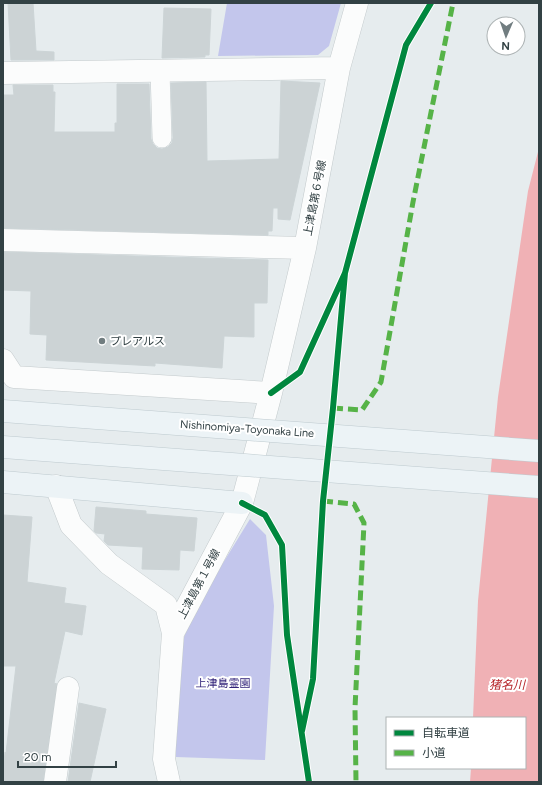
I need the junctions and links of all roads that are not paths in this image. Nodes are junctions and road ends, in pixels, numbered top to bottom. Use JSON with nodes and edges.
{"nodes":[{"id":1,"x":357,"y":3,"type":"edge"},
{"id":2,"x":340,"y":68,"type":"junction"},
{"id":3,"x":160,"y":71,"type":"junction"},
{"id":4,"x":3,"y":73,"type":"edge"},
{"id":5,"x":162,"y":138,"type":"dead end"},
{"id":6,"x":3,"y":240,"type":"edge"},
{"id":7,"x":305,"y":248,"type":"junction"},
{"id":8,"x":3,"y":360,"type":"edge"},
{"id":9,"x":271,"y":392,"type":"junction"},
{"id":10,"x":3,"y":411,"type":"edge"},
{"id":11,"x":3,"y":448,"type":"edge"},
{"id":12,"x":539,"y":451,"type":"edge"},
{"id":13,"x":3,"y":482,"type":"edge"},
{"id":14,"x":56,"y":486,"type":"junction"},
{"id":15,"x":539,"y":487,"type":"edge"},
{"id":16,"x":242,"y":503,"type":"junction"},
{"id":17,"x":174,"y":632,"type":"junction"},
{"id":18,"x":68,"y":688,"type":"dead end"},
{"id":19,"x":55,"y":782,"type":"edge"},
{"id":20,"x":169,"y":782,"type":"edge"}],
"edges":[{"from":1,"to":2,"type":"street","name":"上津島第６号線"},
{"from":2,"to":3,"type":"street"},
{"from":2,"to":7,"type":"street","name":"上津島第６号線"},
{"from":3,"to":4,"type":"street"},
{"from":3,"to":5,"type":"lane"},
{"from":6,"to":7,"type":"street"},
{"from":7,"to":9,"type":"street","name":"上津島第６号線"},
{"from":8,"to":9,"type":"street"},
{"from":9,"to":16,"type":"street","name":"上津島第１号線"},
{"from":10,"to":12,"type":"main road","name":"Nishinomiya-Toyonaka Line","bridge":true},
{"from":11,"to":15,"type":"main road","bridge":true},
{"from":13,"to":14,"type":"main road"},
{"from":14,"to":16,"type":"main road"},
{"from":14,"to":17,"type":"street"},
{"from":16,"to":17,"type":"street","name":"上津島第１号線"},
{"from":17,"to":20,"type":"street","name":"上津島第１号線"},
{"from":18,"to":19,"type":"street"}]}
